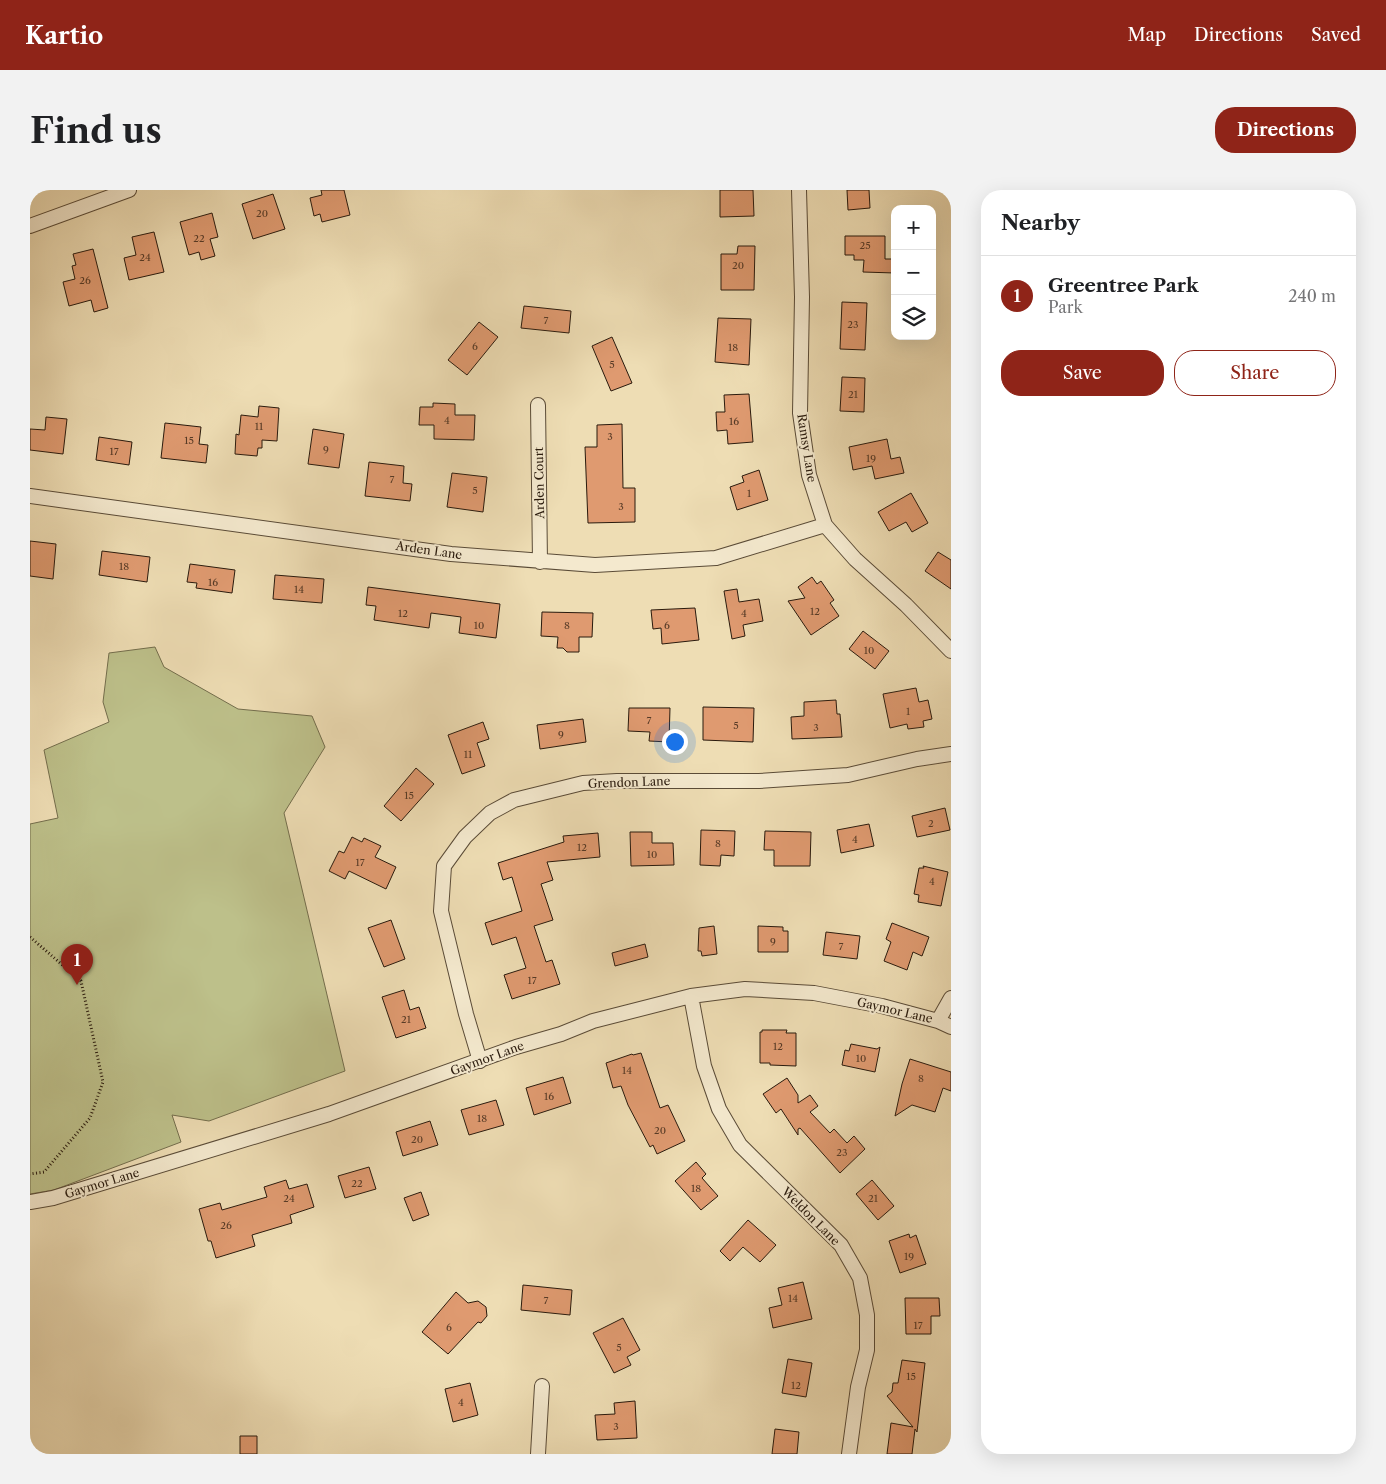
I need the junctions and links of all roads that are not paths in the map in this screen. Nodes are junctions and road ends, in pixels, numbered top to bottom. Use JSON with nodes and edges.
{"nodes":[{"id":1,"x":129,"y":190,"type":"edge"},
{"id":2,"x":799,"y":190,"type":"edge"},
{"id":3,"x":30,"y":226,"type":"edge"},
{"id":4,"x":538,"y":405,"type":"dead end"},
{"id":5,"x":30,"y":496,"type":"edge"},
{"id":6,"x":826,"y":524,"type":"junction"},
{"id":7,"x":540,"y":562,"type":"junction"},
{"id":8,"x":951,"y":651,"type":"edge"},
{"id":9,"x":951,"y":754,"type":"edge"},
{"id":10,"x":691,"y":996,"type":"junction"},
{"id":11,"x":951,"y":998,"type":"edge"},
{"id":12,"x":945,"y":1024,"type":"edge"},
{"id":13,"x":480,"y":1061,"type":"junction"},
{"id":14,"x":30,"y":1202,"type":"edge"},
{"id":15,"x":542,"y":1386,"type":"dead end"},
{"id":16,"x":538,"y":1454,"type":"edge"},
{"id":17,"x":848,"y":1454,"type":"edge"}],
"edges":[{"from":1,"to":3,"type":"street"},
{"from":2,"to":6,"type":"street","name":"Ramsy Lane"},
{"from":4,"to":7,"type":"street","name":"Arden Court"},
{"from":5,"to":7,"type":"street","name":"Arden Lane"},
{"from":6,"to":7,"type":"street","name":"Arden Lane"},
{"from":6,"to":8,"type":"street","name":"Ramsy Lane"},
{"from":9,"to":13,"type":"street","name":"Grendon Lane"},
{"from":10,"to":12,"type":"street","name":"Gaymor Lane"},
{"from":10,"to":13,"type":"street","name":"Gaymor Lane"},
{"from":10,"to":17,"type":"street","name":"Weldon Lane"},
{"from":11,"to":12,"type":"street"},
{"from":13,"to":14,"type":"street","name":"Gaymor Lane"},
{"from":15,"to":16,"type":"street"}]}
